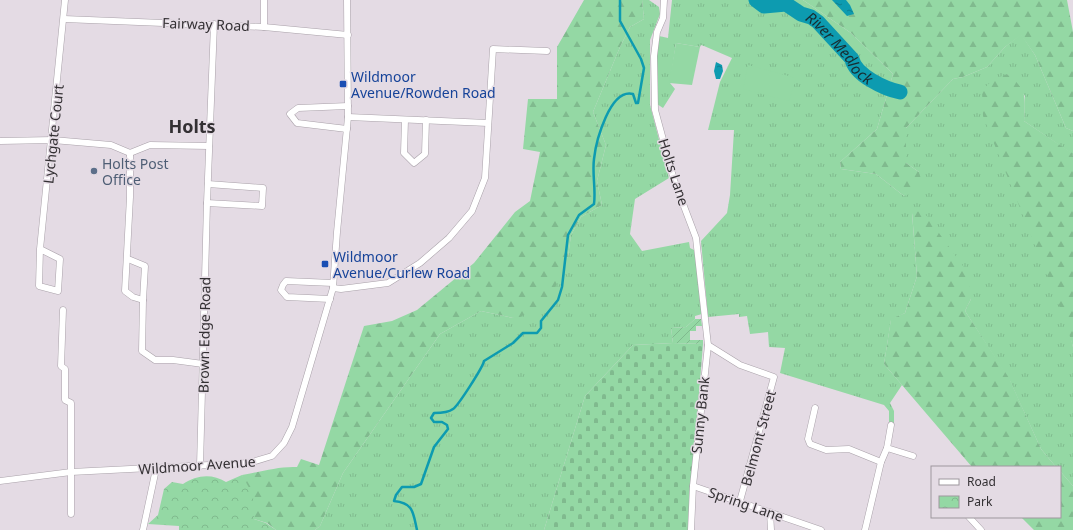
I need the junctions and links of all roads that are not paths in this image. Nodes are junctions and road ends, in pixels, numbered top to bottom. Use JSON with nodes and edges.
{"nodes":[{"id":1,"x":65,"y":0,"type":"edge"},
{"id":2,"x":264,"y":0,"type":"edge"},
{"id":3,"x":347,"y":0,"type":"edge"},
{"id":4,"x":664,"y":0,"type":"edge"},
{"id":5,"x":64,"y":19,"type":"junction"},
{"id":6,"x":214,"y":24,"type":"junction"},
{"id":7,"x":264,"y":27,"type":"junction"},
{"id":8,"x":348,"y":35,"type":"junction"},
{"id":9,"x":547,"y":52,"type":"dead end"},
{"id":10,"x":348,"y":106,"type":"junction"},
{"id":11,"x":348,"y":117,"type":"junction"},
{"id":12,"x":405,"y":120,"type":"junction"},
{"id":13,"x":426,"y":120,"type":"junction"},
{"id":14,"x":488,"y":123,"type":"junction"},
{"id":15,"x":347,"y":129,"type":"junction"},
{"id":16,"x":52,"y":140,"type":"junction"},
{"id":17,"x":0,"y":141,"type":"edge"},
{"id":18,"x":209,"y":146,"type":"junction"},
{"id":19,"x":130,"y":153,"type":"junction"},
{"id":20,"x":208,"y":184,"type":"junction"},
{"id":21,"x":207,"y":203,"type":"junction"},
{"id":22,"x":40,"y":249,"type":"junction"},
{"id":23,"x":128,"y":259,"type":"junction"},
{"id":24,"x":333,"y":285,"type":"junction"},
{"id":25,"x":330,"y":299,"type":"junction"},
{"id":26,"x":143,"y":300,"type":"junction"},
{"id":27,"x":63,"y":310,"type":"dead end"},
{"id":28,"x":708,"y":345,"type":"junction"},
{"id":29,"x":203,"y":364,"type":"junction"},
{"id":30,"x":815,"y":408,"type":"dead end"},
{"id":31,"x":891,"y":425,"type":"dead end"},
{"id":32,"x":887,"y":448,"type":"junction"},
{"id":33,"x":913,"y":456,"type":"dead end"},
{"id":34,"x":881,"y":462,"type":"junction"},
{"id":35,"x":200,"y":466,"type":"junction"},
{"id":36,"x":156,"y":469,"type":"junction"},
{"id":37,"x":71,"y":472,"type":"junction"},
{"id":38,"x":0,"y":481,"type":"edge"},
{"id":39,"x":693,"y":486,"type":"junction"},
{"id":40,"x":740,"y":501,"type":"junction"},
{"id":41,"x":770,"y":512,"type":"junction"},
{"id":42,"x":71,"y":514,"type":"dead end"},
{"id":43,"x":970,"y":518,"type":"edge"},
{"id":44,"x":143,"y":530,"type":"edge"},
{"id":45,"x":691,"y":530,"type":"edge"},
{"id":46,"x":770,"y":530,"type":"edge"},
{"id":47,"x":821,"y":530,"type":"edge"},
{"id":48,"x":865,"y":530,"type":"edge"},
{"id":49,"x":981,"y":530,"type":"edge"}],
"edges":[{"from":1,"to":5,"type":"street","name":"Lychgate Court"},
{"from":2,"to":7,"type":"street"},
{"from":3,"to":8,"type":"street","name":"Wildmoor Avenue"},
{"from":4,"to":28,"type":"street","name":"Holts Lane"},
{"from":5,"to":6,"type":"street","name":"Fairway Road"},
{"from":5,"to":16,"type":"street","name":"Lychgate Court"},
{"from":6,"to":7,"type":"street","name":"Fairway Road"},
{"from":6,"to":18,"type":"street","name":"Brown Edge Road"},
{"from":7,"to":8,"type":"street","name":"Fairway Road"},
{"from":8,"to":10,"type":"street","name":"Wildmoor Avenue"},
{"from":9,"to":14,"type":"street"},
{"from":10,"to":11,"type":"street","name":"Wildmoor Avenue"},
{"from":10,"to":15,"type":"street"},
{"from":11,"to":12,"type":"street"},
{"from":11,"to":15,"type":"street","name":"Wildmoor Avenue"},
{"from":12,"to":13,"type":"street"},
{"from":12,"to":13,"type":"street"},
{"from":13,"to":14,"type":"street"},
{"from":14,"to":24,"type":"street"},
{"from":15,"to":24,"type":"street","name":"Wildmoor Avenue"},
{"from":16,"to":17,"type":"street"},
{"from":16,"to":19,"type":"street"},
{"from":16,"to":22,"type":"street","name":"Lychgate Court"},
{"from":18,"to":19,"type":"street"},
{"from":18,"to":20,"type":"street","name":"Brown Edge Road"},
{"from":19,"to":23,"type":"street"},
{"from":20,"to":21,"type":"street","name":"Brown Edge Road"},
{"from":20,"to":21,"type":"street"},
{"from":21,"to":29,"type":"street","name":"Brown Edge Road"},
{"from":22,"to":22,"type":"street","name":"Lychgate Court"},
{"from":23,"to":26,"type":"street"},
{"from":23,"to":26,"type":"street"},
{"from":24,"to":25,"type":"street","name":"Wildmoor Avenue"},
{"from":24,"to":25,"type":"street"},
{"from":25,"to":35,"type":"street","name":"Wildmoor Avenue"},
{"from":26,"to":29,"type":"street"},
{"from":27,"to":37,"type":"street"},
{"from":28,"to":39,"type":"street","name":"Sunny Bank"},
{"from":28,"to":40,"type":"street","name":"Belmont Street"},
{"from":29,"to":35,"type":"street","name":"Brown Edge Road"},
{"from":30,"to":34,"type":"street"},
{"from":31,"to":32,"type":"street"},
{"from":32,"to":33,"type":"street"},
{"from":32,"to":34,"type":"street"},
{"from":34,"to":48,"type":"street"},
{"from":35,"to":36,"type":"street","name":"Wildmoor Avenue"},
{"from":36,"to":37,"type":"street","name":"Wildmoor Avenue"},
{"from":36,"to":44,"type":"street"},
{"from":37,"to":38,"type":"street","name":"Wildmoor Avenue"},
{"from":37,"to":42,"type":"street"},
{"from":39,"to":40,"type":"street","name":"Spring Lane"},
{"from":39,"to":45,"type":"street","name":"Sunny Bank"},
{"from":40,"to":41,"type":"street","name":"Spring Lane"},
{"from":41,"to":46,"type":"street"},
{"from":41,"to":47,"type":"street","name":"Spring Lane"},
{"from":43,"to":49,"type":"street"}]}
